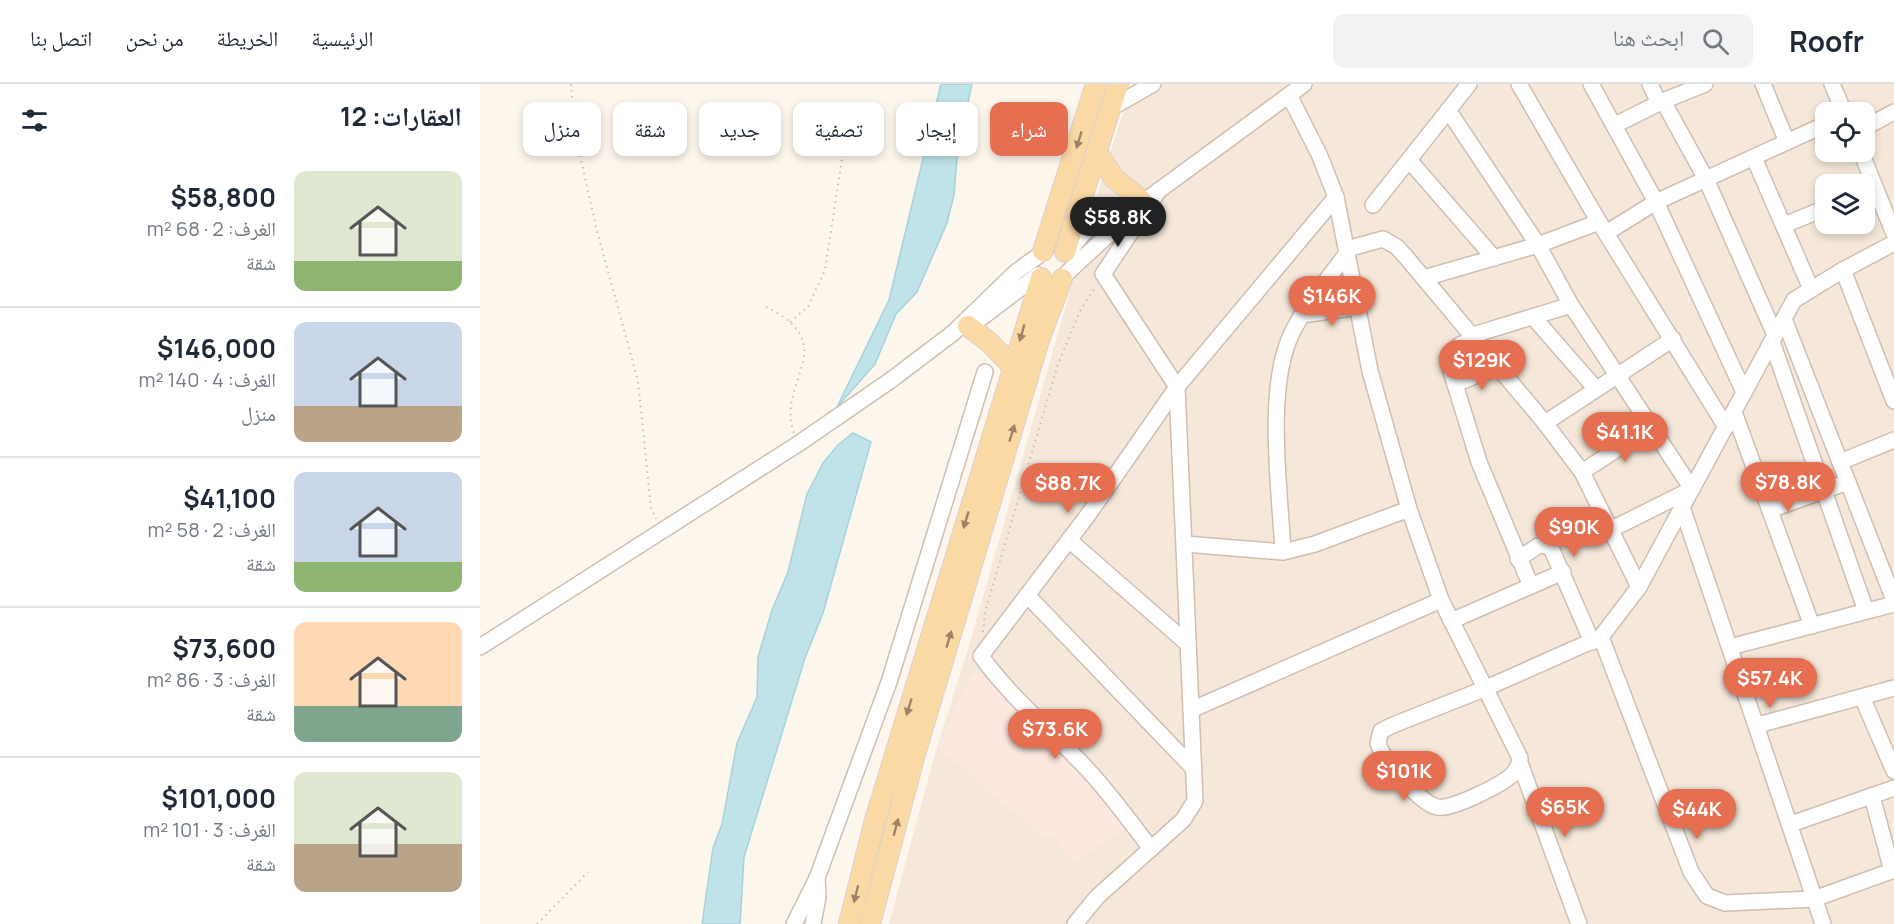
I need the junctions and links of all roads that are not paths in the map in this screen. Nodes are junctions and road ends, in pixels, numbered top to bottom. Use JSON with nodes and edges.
{"nodes":[{"id":1,"x":1096,"y":84,"type":"edge"},
{"id":2,"x":1118,"y":84,"type":"edge"},
{"id":3,"x":1153,"y":84,"type":"edge"},
{"id":4,"x":1304,"y":84,"type":"edge"},
{"id":5,"x":1469,"y":84,"type":"edge"},
{"id":6,"x":1519,"y":84,"type":"edge"},
{"id":7,"x":1591,"y":84,"type":"edge"},
{"id":8,"x":1650,"y":84,"type":"edge"},
{"id":9,"x":1705,"y":84,"type":"edge"},
{"id":10,"x":1763,"y":84,"type":"edge"},
{"id":11,"x":1832,"y":84,"type":"edge"},
{"id":12,"x":1289,"y":95,"type":"junction"},
{"id":13,"x":1661,"y":102,"type":"junction"},
{"id":14,"x":1840,"y":102,"type":"edge"},
{"id":15,"x":1111,"y":108,"type":"junction"},
{"id":16,"x":1448,"y":110,"type":"junction"},
{"id":17,"x":1894,"y":112,"type":"edge"},
{"id":18,"x":1875,"y":122,"type":"edge"},
{"id":19,"x":1615,"y":126,"type":"junction"},
{"id":20,"x":1815,"y":129,"type":"edge"},
{"id":21,"x":1787,"y":142,"type":"junction"},
{"id":22,"x":1097,"y":152,"type":"junction"},
{"id":23,"x":1754,"y":158,"type":"junction"},
{"id":24,"x":1409,"y":160,"type":"junction"},
{"id":25,"x":1706,"y":179,"type":"junction"},
{"id":26,"x":1159,"y":190,"type":"junction"},
{"id":27,"x":1336,"y":197,"type":"junction"},
{"id":28,"x":1875,"y":198,"type":"edge"},
{"id":29,"x":1144,"y":200,"type":"junction"},
{"id":30,"x":1656,"y":202,"type":"junction"},
{"id":31,"x":1373,"y":205,"type":"dead end"},
{"id":32,"x":1815,"y":212,"type":"edge"},
{"id":33,"x":1784,"y":225,"type":"junction"},
{"id":34,"x":1603,"y":227,"type":"junction"},
{"id":35,"x":1894,"y":234,"type":"edge"},
{"id":36,"x":1894,"y":243,"type":"edge"},
{"id":37,"x":1538,"y":245,"type":"junction"},
{"id":38,"x":1347,"y":251,"type":"junction"},
{"id":39,"x":1494,"y":258,"type":"junction"},
{"id":40,"x":1040,"y":265,"type":"junction"},
{"id":41,"x":1065,"y":265,"type":"junction"},
{"id":42,"x":1843,"y":270,"type":"junction"},
{"id":43,"x":1424,"y":278,"type":"junction"},
{"id":44,"x":1811,"y":289,"type":"junction"},
{"id":45,"x":1571,"y":305,"type":"junction"},
{"id":46,"x":1358,"y":307,"type":"junction"},
{"id":47,"x":1302,"y":315,"type":"junction"},
{"id":48,"x":1534,"y":318,"type":"junction"},
{"id":49,"x":1784,"y":319,"type":"junction"},
{"id":50,"x":961,"y":330,"type":"junction"},
{"id":51,"x":1475,"y":338,"type":"junction"},
{"id":52,"x":1773,"y":338,"type":"junction"},
{"id":53,"x":1673,"y":339,"type":"junction"},
{"id":54,"x":1012,"y":366,"type":"junction"},
{"id":55,"x":1497,"y":367,"type":"junction"},
{"id":56,"x":985,"y":372,"type":"dead end"},
{"id":57,"x":1616,"y":376,"type":"junction"},
{"id":58,"x":1455,"y":384,"type":"junction"},
{"id":59,"x":1178,"y":387,"type":"junction"},
{"id":60,"x":1596,"y":389,"type":"junction"},
{"id":61,"x":1744,"y":392,"type":"junction"},
{"id":62,"x":1894,"y":401,"type":"edge"},
{"id":63,"x":1734,"y":412,"type":"junction"},
{"id":64,"x":1545,"y":423,"type":"junction"},
{"id":65,"x":1726,"y":426,"type":"junction"},
{"id":66,"x":1651,"y":427,"type":"junction"},
{"id":67,"x":1894,"y":440,"type":"edge"},
{"id":68,"x":1840,"y":462,"type":"junction"},
{"id":69,"x":1582,"y":472,"type":"junction"},
{"id":70,"x":1848,"y":482,"type":"junction"},
{"id":71,"x":1692,"y":489,"type":"junction"},
{"id":72,"x":1824,"y":491,"type":"junction"},
{"id":73,"x":1682,"y":507,"type":"junction"},
{"id":74,"x":1409,"y":509,"type":"junction"},
{"id":75,"x":1770,"y":510,"type":"junction"},
{"id":76,"x":1610,"y":530,"type":"junction"},
{"id":77,"x":1069,"y":540,"type":"junction"},
{"id":78,"x":1185,"y":544,"type":"junction"},
{"id":79,"x":1283,"y":552,"type":"junction"},
{"id":80,"x":1518,"y":559,"type":"junction"},
{"id":81,"x":1563,"y":572,"type":"junction"},
{"id":82,"x":1531,"y":586,"type":"junction"},
{"id":83,"x":1639,"y":587,"type":"junction"},
{"id":84,"x":1027,"y":596,"type":"junction"},
{"id":85,"x":1441,"y":600,"type":"junction"},
{"id":86,"x":1894,"y":602,"type":"edge"},
{"id":87,"x":1866,"y":611,"type":"junction"},
{"id":88,"x":1451,"y":621,"type":"junction"},
{"id":89,"x":1812,"y":626,"type":"junction"},
{"id":90,"x":1596,"y":640,"type":"junction"},
{"id":91,"x":1188,"y":644,"type":"junction"},
{"id":92,"x":1730,"y":647,"type":"junction"},
{"id":93,"x":480,"y":648,"type":"edge"},
{"id":94,"x":1894,"y":688,"type":"edge"},
{"id":95,"x":1484,"y":689,"type":"junction"},
{"id":96,"x":1862,"y":697,"type":"junction"},
{"id":97,"x":1191,"y":710,"type":"junction"},
{"id":98,"x":1758,"y":725,"type":"junction"},
{"id":99,"x":1520,"y":763,"type":"junction"},
{"id":100,"x":1193,"y":768,"type":"junction"},
{"id":101,"x":1894,"y":771,"type":"edge"},
{"id":102,"x":1894,"y":788,"type":"edge"},
{"id":103,"x":1872,"y":796,"type":"junction"},
{"id":104,"x":1791,"y":824,"type":"junction"},
{"id":105,"x":1151,"y":849,"type":"junction"},
{"id":106,"x":1893,"y":871,"type":"edge"},
{"id":107,"x":817,"y":878,"type":"junction"},
{"id":108,"x":1814,"y":899,"type":"junction"},
{"id":109,"x":794,"y":924,"type":"edge"},
{"id":110,"x":813,"y":924,"type":"edge"},
{"id":111,"x":849,"y":924,"type":"edge"},
{"id":112,"x":870,"y":924,"type":"edge"},
{"id":113,"x":1075,"y":924,"type":"edge"},
{"id":114,"x":1579,"y":924,"type":"edge"},
{"id":115,"x":1823,"y":924,"type":"edge"}],
"edges":[{"from":1,"to":40,"type":"main road","one_way":true},
{"from":2,"to":15,"type":"main road"},
{"from":3,"to":15,"type":"street"},
{"from":4,"to":12,"type":"street"},
{"from":5,"to":16,"type":"street"},
{"from":6,"to":34,"type":"street"},
{"from":7,"to":19,"type":"street"},
{"from":8,"to":13,"type":"street"},
{"from":9,"to":13,"type":"street"},
{"from":10,"to":21,"type":"street"},
{"from":11,"to":14,"type":"street"},
{"from":12,"to":26,"type":"street"},
{"from":12,"to":27,"type":"street"},
{"from":13,"to":19,"type":"street"},
{"from":13,"to":25,"type":"street"},
{"from":15,"to":22,"type":"main road"},
{"from":16,"to":24,"type":"street"},
{"from":16,"to":37,"type":"street"},
{"from":17,"to":18,"type":"street"},
{"from":19,"to":30,"type":"street"},
{"from":20,"to":21,"type":"street"},
{"from":21,"to":23,"type":"street"},
{"from":22,"to":29,"type":"main road"},
{"from":22,"to":41,"type":"main road"},
{"from":23,"to":25,"type":"street"},
{"from":23,"to":33,"type":"street"},
{"from":24,"to":31,"type":"street"},
{"from":24,"to":39,"type":"street"},
{"from":25,"to":30,"type":"street"},
{"from":25,"to":52,"type":"street"},
{"from":26,"to":29,"type":"street"},
{"from":26,"to":59,"type":"street"},
{"from":27,"to":38,"type":"street"},
{"from":27,"to":59,"type":"street"},
{"from":28,"to":35,"type":"street"},
{"from":29,"to":41,"type":"street"},
{"from":30,"to":34,"type":"street"},
{"from":30,"to":61,"type":"street"},
{"from":32,"to":33,"type":"street"},
{"from":33,"to":44,"type":"street"},
{"from":34,"to":37,"type":"street"},
{"from":34,"to":53,"type":"street"},
{"from":36,"to":42,"type":"street"},
{"from":37,"to":39,"type":"street"},
{"from":37,"to":45,"type":"street"},
{"from":38,"to":43,"type":"street"},
{"from":38,"to":46,"type":"street"},
{"from":38,"to":47,"type":"street"},
{"from":39,"to":43,"type":"street"},
{"from":40,"to":41,"type":"main road"},
{"from":40,"to":41,"type":"main road"},
{"from":40,"to":50,"type":"street"},
{"from":40,"to":54,"type":"main road","one_way":true},
{"from":112,"to":41,"type":"main road","one_way":true},
{"from":42,"to":44,"type":"street"},
{"from":42,"to":62,"type":"street"},
{"from":43,"to":51,"type":"street"},
{"from":44,"to":49,"type":"street"},
{"from":45,"to":48,"type":"street"},
{"from":45,"to":57,"type":"street"},
{"from":46,"to":47,"type":"street"},
{"from":46,"to":74,"type":"street"},
{"from":47,"to":79,"type":"street"},
{"from":48,"to":51,"type":"street"},
{"from":48,"to":60,"type":"street"},
{"from":49,"to":52,"type":"street"},
{"from":49,"to":68,"type":"street"},
{"from":50,"to":54,"type":"main road"},
{"from":50,"to":93,"type":"street"},
{"from":51,"to":55,"type":"street"},
{"from":51,"to":58,"type":"street"},
{"from":52,"to":61,"type":"street"},
{"from":52,"to":72,"type":"street"},
{"from":53,"to":57,"type":"street"},
{"from":53,"to":65,"type":"street"},
{"from":54,"to":111,"type":"main road","one_way":true},
{"from":55,"to":58,"type":"street"},
{"from":55,"to":64,"type":"street"},
{"from":56,"to":107,"type":"street"},
{"from":57,"to":60,"type":"street"},
{"from":57,"to":66,"type":"street"},
{"from":58,"to":80,"type":"street"},
{"from":59,"to":77,"type":"street"},
{"from":59,"to":78,"type":"street"},
{"from":60,"to":64,"type":"street"},
{"from":61,"to":63,"type":"street"},
{"from":63,"to":65,"type":"street"},
{"from":63,"to":75,"type":"street"},
{"from":64,"to":69,"type":"street"},
{"from":65,"to":71,"type":"street"},
{"from":66,"to":69,"type":"street"},
{"from":66,"to":71,"type":"street"},
{"from":67,"to":68,"type":"street"},
{"from":68,"to":70,"type":"street"},
{"from":69,"to":76,"type":"street"},
{"from":70,"to":72,"type":"street"},
{"from":70,"to":86,"type":"street"},
{"from":71,"to":73,"type":"street"},
{"from":71,"to":76,"type":"street"},
{"from":72,"to":75,"type":"street"},
{"from":72,"to":87,"type":"street"},
{"from":73,"to":83,"type":"street"},
{"from":73,"to":92,"type":"street"},
{"from":74,"to":79,"type":"street"},
{"from":74,"to":85,"type":"street"},
{"from":75,"to":89,"type":"street"},
{"from":76,"to":83,"type":"street"},
{"from":77,"to":84,"type":"street"},
{"from":77,"to":91,"type":"street"},
{"from":78,"to":79,"type":"street"},
{"from":78,"to":91,"type":"street"},
{"from":80,"to":81,"type":"street"},
{"from":80,"to":82,"type":"street"},
{"from":81,"to":82,"type":"street"},
{"from":81,"to":90,"type":"street"},
{"from":82,"to":88,"type":"street"},
{"from":83,"to":90,"type":"street"},
{"from":84,"to":100,"type":"street"},
{"from":84,"to":105,"type":"street"},
{"from":85,"to":88,"type":"street"},
{"from":85,"to":97,"type":"street"},
{"from":86,"to":87,"type":"street"},
{"from":87,"to":89,"type":"street"},
{"from":88,"to":95,"type":"street"},
{"from":89,"to":92,"type":"street"},
{"from":90,"to":95,"type":"street"},
{"from":90,"to":108,"type":"street"},
{"from":91,"to":97,"type":"street"},
{"from":92,"to":98,"type":"street"},
{"from":94,"to":96,"type":"street"},
{"from":95,"to":99,"type":"street"},
{"from":95,"to":99,"type":"street"},
{"from":96,"to":98,"type":"street"},
{"from":96,"to":101,"type":"street"},
{"from":97,"to":100,"type":"street"},
{"from":98,"to":104,"type":"street"},
{"from":99,"to":114,"type":"street"},
{"from":100,"to":105,"type":"street"},
{"from":102,"to":103,"type":"street"},
{"from":103,"to":104,"type":"street"},
{"from":103,"to":106,"type":"street"},
{"from":104,"to":108,"type":"street"},
{"from":105,"to":113,"type":"street"},
{"from":106,"to":108,"type":"street"},
{"from":107,"to":109,"type":"street"},
{"from":107,"to":110,"type":"street"},
{"from":108,"to":115,"type":"street"}]}
